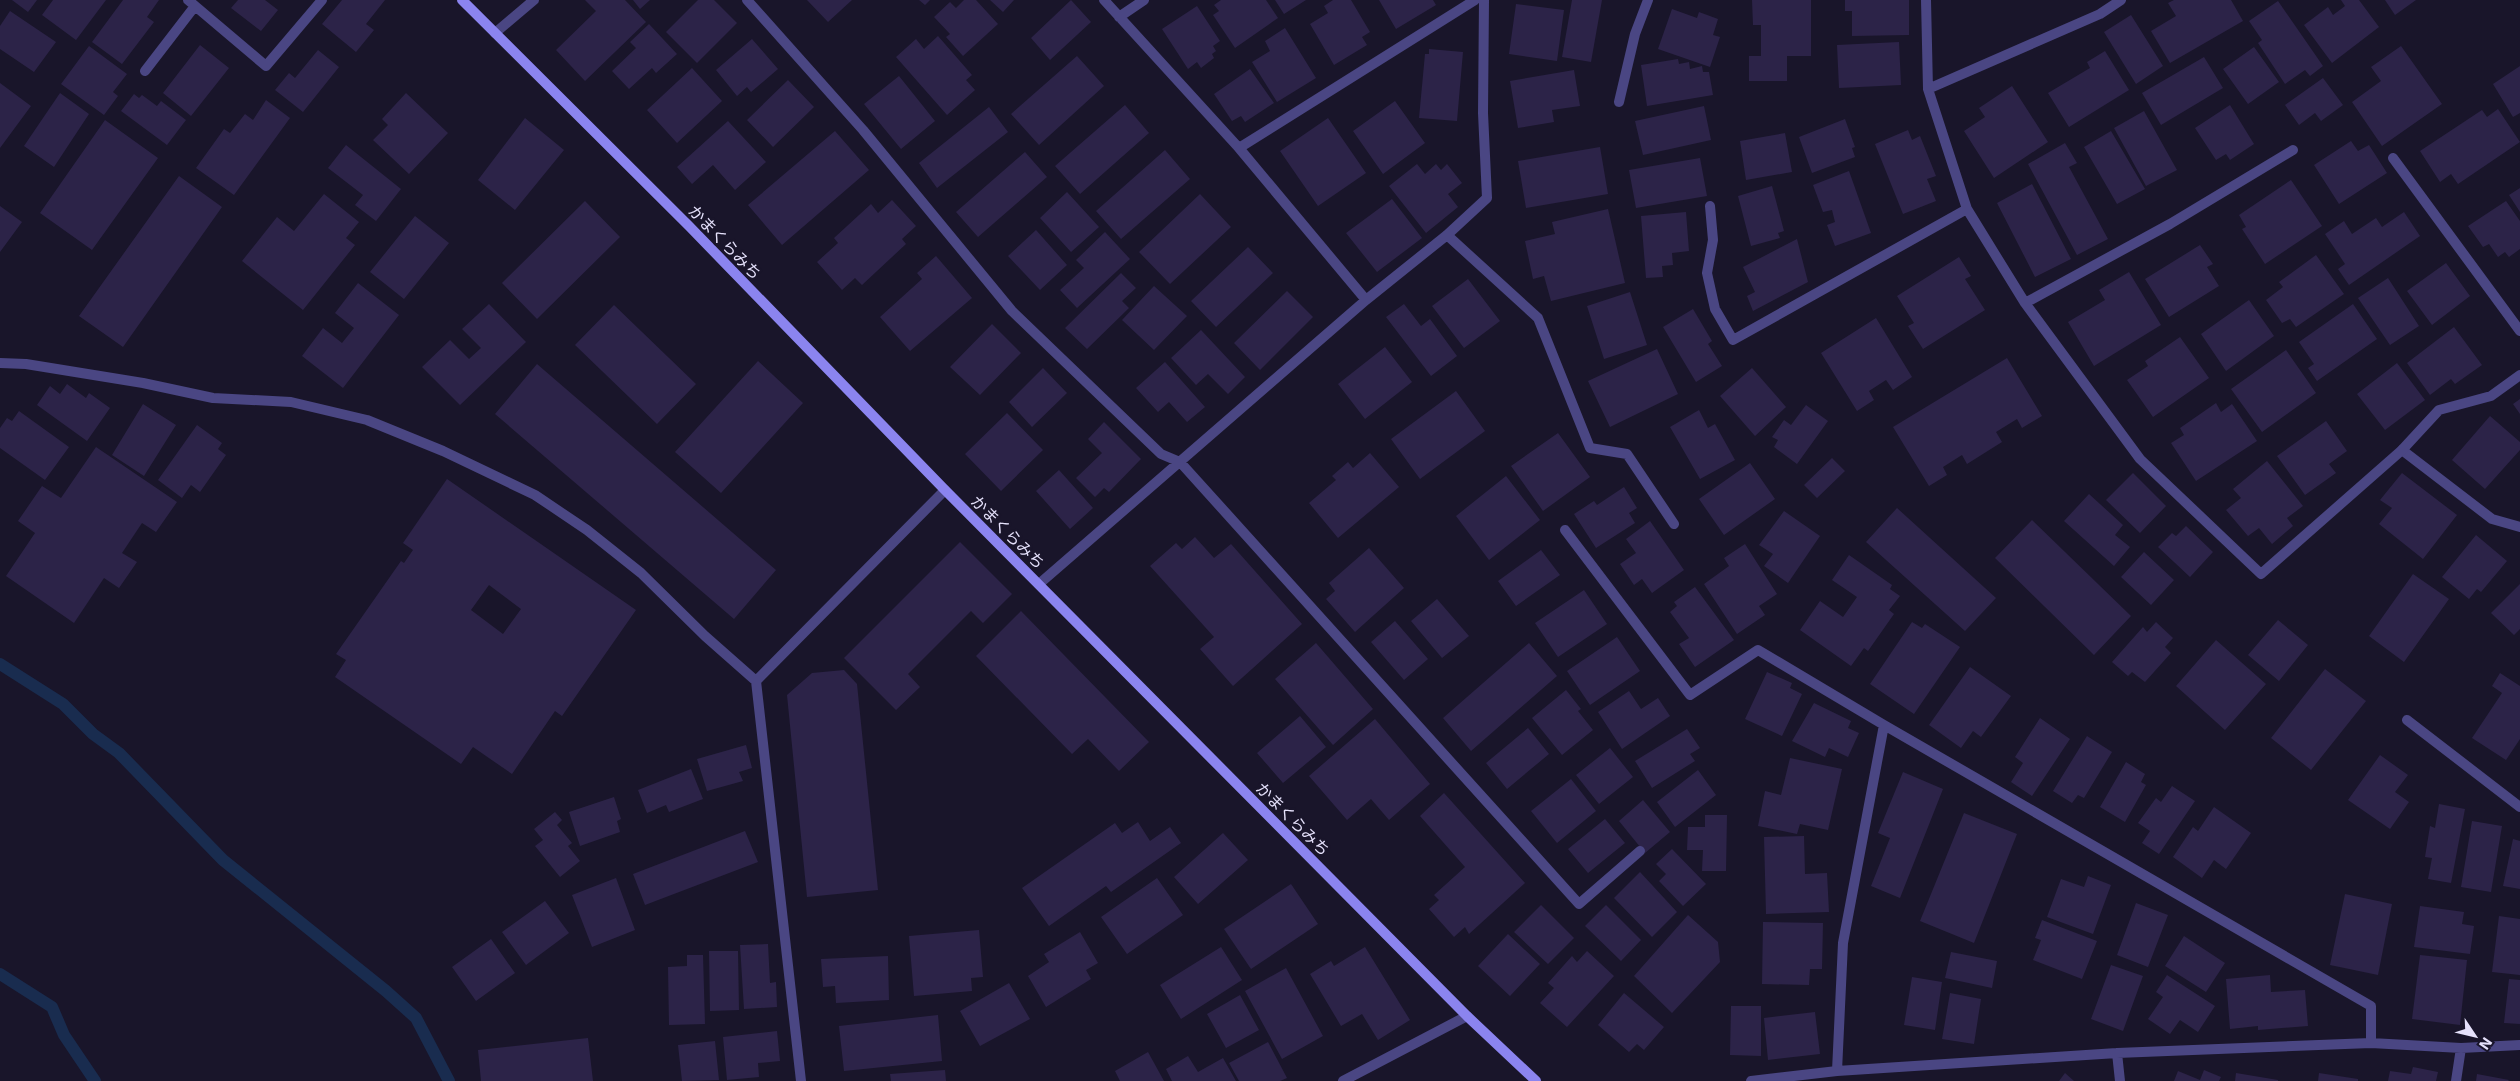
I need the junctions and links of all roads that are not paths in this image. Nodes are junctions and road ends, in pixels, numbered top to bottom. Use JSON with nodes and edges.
{"nodes":[{"id":1,"x":322,"y":0,"type":"edge"},
{"id":2,"x":462,"y":0,"type":"edge"},
{"id":3,"x":534,"y":0,"type":"edge"},
{"id":4,"x":747,"y":0,"type":"edge"},
{"id":5,"x":1104,"y":0,"type":"edge"},
{"id":6,"x":1144,"y":0,"type":"edge"},
{"id":7,"x":1474,"y":0,"type":"edge"},
{"id":8,"x":1484,"y":0,"type":"edge"},
{"id":9,"x":1648,"y":0,"type":"edge"},
{"id":10,"x":1926,"y":0,"type":"edge"},
{"id":11,"x":2121,"y":0,"type":"edge"},
{"id":12,"x":192,"y":3,"type":"edge"},
{"id":13,"x":1119,"y":17,"type":"junction"},
{"id":14,"x":495,"y":33,"type":"junction"},
{"id":15,"x":144,"y":71,"type":"dead end"},
{"id":16,"x":1928,"y":89,"type":"junction"},
{"id":17,"x":1619,"y":102,"type":"dead end"},
{"id":18,"x":1239,"y":148,"type":"junction"},
{"id":19,"x":2293,"y":150,"type":"dead end"},
{"id":20,"x":2393,"y":158,"type":"dead end"},
{"id":21,"x":1710,"y":206,"type":"dead end"},
{"id":22,"x":1967,"y":209,"type":"junction"},
{"id":23,"x":1447,"y":235,"type":"junction"},
{"id":24,"x":1366,"y":300,"type":"junction"},
{"id":25,"x":2025,"y":303,"type":"junction"},
{"id":26,"x":2520,"y":331,"type":"edge"},
{"id":27,"x":0,"y":363,"type":"edge"},
{"id":28,"x":2520,"y":375,"type":"edge"},
{"id":29,"x":2402,"y":450,"type":"junction"},
{"id":30,"x":1180,"y":462,"type":"junction"},
{"id":31,"x":945,"y":490,"type":"junction"},
{"id":32,"x":1674,"y":524,"type":"dead end"},
{"id":33,"x":2520,"y":527,"type":"edge"},
{"id":34,"x":1565,"y":530,"type":"dead end"},
{"id":35,"x":1039,"y":584,"type":"junction"},
{"id":36,"x":756,"y":682,"type":"junction"},
{"id":37,"x":2407,"y":720,"type":"dead end"},
{"id":38,"x":1884,"y":725,"type":"junction"},
{"id":39,"x":2520,"y":807,"type":"edge"},
{"id":40,"x":1640,"y":851,"type":"dead end"},
{"id":41,"x":1467,"y":1016,"type":"junction"},
{"id":42,"x":2371,"y":1042,"type":"junction"},
{"id":43,"x":2520,"y":1045,"type":"edge"},
{"id":44,"x":2461,"y":1048,"type":"junction"},
{"id":45,"x":2117,"y":1053,"type":"junction"},
{"id":46,"x":1837,"y":1071,"type":"junction"},
{"id":47,"x":801,"y":1081,"type":"edge"},
{"id":48,"x":1343,"y":1081,"type":"edge"},
{"id":49,"x":1536,"y":1081,"type":"edge"},
{"id":50,"x":1751,"y":1081,"type":"edge"},
{"id":51,"x":2120,"y":1081,"type":"edge"},
{"id":52,"x":2456,"y":1081,"type":"edge"}],
"edges":[{"from":1,"to":12,"type":"street"},
{"from":2,"to":14,"type":"main road","name":"かまくらみち"},
{"from":3,"to":14,"type":"street"},
{"from":4,"to":30,"type":"street"},
{"from":5,"to":13,"type":"street"},
{"from":6,"to":13,"type":"street"},
{"from":7,"to":18,"type":"street"},
{"from":8,"to":23,"type":"street"},
{"from":9,"to":17,"type":"street"},
{"from":10,"to":16,"type":"street"},
{"from":11,"to":16,"type":"street"},
{"from":12,"to":15,"type":"street"},
{"from":13,"to":18,"type":"street"},
{"from":14,"to":31,"type":"main road","name":"かまくらみち"},
{"from":16,"to":22,"type":"street"},
{"from":18,"to":24,"type":"street"},
{"from":19,"to":25,"type":"street"},
{"from":20,"to":26,"type":"street"},
{"from":21,"to":22,"type":"street"},
{"from":22,"to":25,"type":"street"},
{"from":23,"to":24,"type":"street"},
{"from":23,"to":32,"type":"street"},
{"from":24,"to":30,"type":"street"},
{"from":25,"to":29,"type":"street"},
{"from":27,"to":36,"type":"street"},
{"from":28,"to":29,"type":"street"},
{"from":29,"to":33,"type":"street"},
{"from":30,"to":35,"type":"street"},
{"from":30,"to":40,"type":"street"},
{"from":31,"to":35,"type":"main road","name":"かまくらみち"},
{"from":31,"to":36,"type":"street"},
{"from":34,"to":38,"type":"street"},
{"from":35,"to":41,"type":"main road","name":"かまくらみち"},
{"from":36,"to":47,"type":"street"},
{"from":37,"to":39,"type":"street"},
{"from":38,"to":42,"type":"street"},
{"from":38,"to":46,"type":"street"},
{"from":41,"to":48,"type":"street"},
{"from":41,"to":49,"type":"main road","name":"かまくらみち"},
{"from":42,"to":44,"type":"street"},
{"from":42,"to":45,"type":"street"},
{"from":43,"to":44,"type":"street"},
{"from":44,"to":52,"type":"street"},
{"from":45,"to":46,"type":"street"},
{"from":45,"to":51,"type":"street"},
{"from":46,"to":50,"type":"street"}]}
